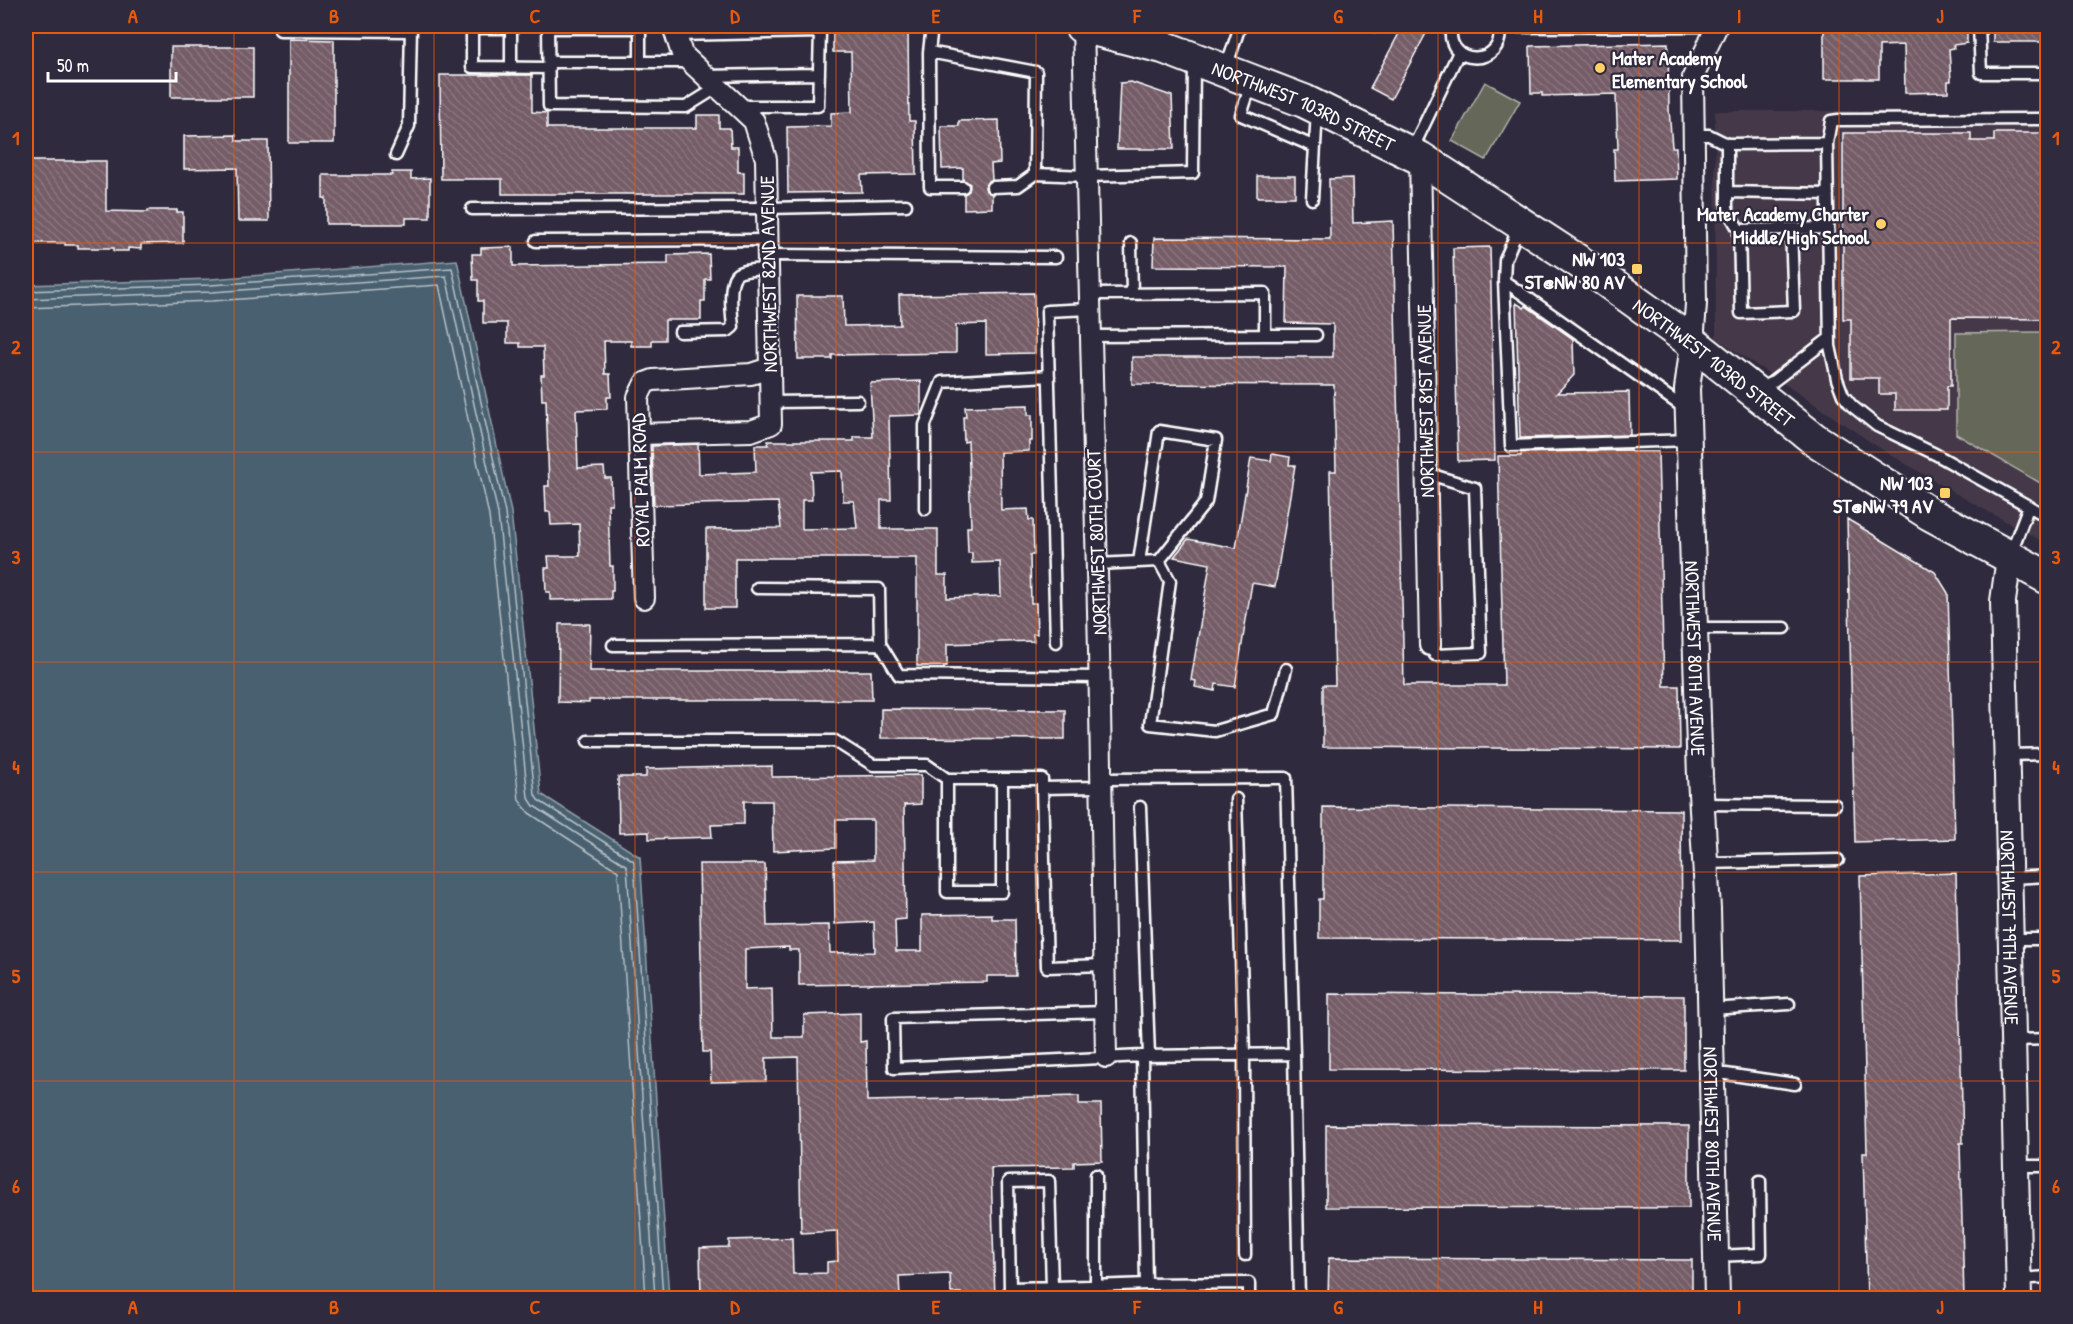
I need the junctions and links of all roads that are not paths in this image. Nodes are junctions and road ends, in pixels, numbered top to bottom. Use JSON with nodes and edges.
{"nodes":[{"id":1,"x":932,"y":26,"type":"edge"},
{"id":2,"x":1082,"y":26,"type":"edge"},
{"id":3,"x":1240,"y":26,"type":"edge"},
{"id":4,"x":1452,"y":26,"type":"edge"},
{"id":5,"x":1499,"y":26,"type":"edge"},
{"id":6,"x":1717,"y":26,"type":"edge"},
{"id":7,"x":1979,"y":26,"type":"edge"},
{"id":8,"x":549,"y":27,"type":"edge"},
{"id":9,"x":603,"y":27,"type":"edge"},
{"id":10,"x":411,"y":28,"type":"edge"},
{"id":11,"x":821,"y":29,"type":"edge"},
{"id":12,"x":280,"y":30,"type":"dead end"},
{"id":13,"x":674,"y":30,"type":"edge"},
{"id":14,"x":929,"y":52,"type":"junction"},
{"id":15,"x":1459,"y":52,"type":"junction"},
{"id":16,"x":1194,"y":59,"type":"junction"},
{"id":17,"x":640,"y":62,"type":"junction"},
{"id":18,"x":690,"y":62,"type":"junction"},
{"id":19,"x":549,"y":65,"type":"junction"},
{"id":20,"x":511,"y":68,"type":"junction"},
{"id":21,"x":2048,"y":73,"type":"edge"},
{"id":22,"x":819,"y":74,"type":"junction"},
{"id":23,"x":1238,"y":76,"type":"junction"},
{"id":24,"x":712,"y":81,"type":"junction"},
{"id":25,"x":737,"y":106,"type":"junction"},
{"id":26,"x":1317,"y":107,"type":"junction"},
{"id":27,"x":2048,"y":119,"type":"edge"},
{"id":28,"x":1694,"y":135,"type":"junction"},
{"id":29,"x":1827,"y":143,"type":"junction"},
{"id":30,"x":1727,"y":144,"type":"junction"},
{"id":31,"x":1315,"y":147,"type":"junction"},
{"id":32,"x":396,"y":155,"type":"dead end"},
{"id":33,"x":1415,"y":155,"type":"junction"},
{"id":34,"x":1035,"y":174,"type":"junction"},
{"id":35,"x":1087,"y":176,"type":"junction"},
{"id":36,"x":963,"y":187,"type":"dead end"},
{"id":37,"x":992,"y":187,"type":"dead end"},
{"id":38,"x":1727,"y":192,"type":"junction"},
{"id":39,"x":1828,"y":194,"type":"junction"},
{"id":40,"x":1312,"y":199,"type":"dead end"},
{"id":41,"x":906,"y":205,"type":"dead end"},
{"id":42,"x":767,"y":208,"type":"junction"},
{"id":43,"x":472,"y":209,"type":"dead end"},
{"id":44,"x":1520,"y":224,"type":"junction"},
{"id":45,"x":1828,"y":228,"type":"junction"},
{"id":46,"x":1791,"y":229,"type":"junction"},
{"id":47,"x":1738,"y":230,"type":"junction"},
{"id":48,"x":536,"y":241,"type":"dead end"},
{"id":49,"x":1131,"y":243,"type":"dead end"},
{"id":50,"x":768,"y":255,"type":"junction"},
{"id":51,"x":1056,"y":257,"type":"dead end"},
{"id":52,"x":1504,"y":281,"type":"junction"},
{"id":53,"x":1132,"y":294,"type":"junction"},
{"id":54,"x":1090,"y":302,"type":"junction"},
{"id":55,"x":680,"y":332,"type":"dead end"},
{"id":56,"x":1265,"y":335,"type":"junction"},
{"id":57,"x":1316,"y":335,"type":"dead end"},
{"id":58,"x":1091,"y":336,"type":"junction"},
{"id":59,"x":1830,"y":338,"type":"junction"},
{"id":60,"x":1693,"y":343,"type":"junction"},
{"id":61,"x":770,"y":368,"type":"junction"},
{"id":62,"x":1048,"y":376,"type":"junction"},
{"id":63,"x":1756,"y":394,"type":"junction"},
{"id":64,"x":858,"y":401,"type":"dead end"},
{"id":65,"x":770,"y":402,"type":"junction"},
{"id":66,"x":1689,"y":411,"type":"junction"},
{"id":67,"x":639,"y":435,"type":"junction"},
{"id":68,"x":1690,"y":440,"type":"junction"},
{"id":69,"x":1426,"y":473,"type":"junction"},
{"id":70,"x":2028,"y":508,"type":"junction"},
{"id":71,"x":925,"y":509,"type":"dead end"},
{"id":72,"x":2048,"y":517,"type":"edge"},
{"id":73,"x":2009,"y":558,"type":"junction"},
{"id":74,"x":1159,"y":561,"type":"junction"},
{"id":75,"x":1139,"y":562,"type":"junction"},
{"id":76,"x":1097,"y":564,"type":"junction"},
{"id":77,"x":2048,"y":578,"type":"edge"},
{"id":78,"x":757,"y":588,"type":"dead end"},
{"id":79,"x":644,"y":598,"type":"dead end"},
{"id":80,"x":1696,"y":628,"type":"junction"},
{"id":81,"x":1785,"y":628,"type":"dead end"},
{"id":82,"x":1056,"y":642,"type":"dead end"},
{"id":83,"x":613,"y":645,"type":"dead end"},
{"id":84,"x":880,"y":645,"type":"junction"},
{"id":85,"x":1430,"y":645,"type":"joint"},
{"id":86,"x":1286,"y":669,"type":"dead end"},
{"id":87,"x":1100,"y":677,"type":"junction"},
{"id":88,"x":588,"y":741,"type":"dead end"},
{"id":89,"x":2048,"y":754,"type":"edge"},
{"id":90,"x":2007,"y":755,"type":"junction"},
{"id":91,"x":947,"y":779,"type":"junction"},
{"id":92,"x":1002,"y":779,"type":"junction"},
{"id":93,"x":1100,"y":783,"type":"junction"},
{"id":94,"x":1042,"y":788,"type":"junction"},
{"id":95,"x":1236,"y":799,"type":"dead end"},
{"id":96,"x":1702,"y":804,"type":"junction"},
{"id":97,"x":1835,"y":805,"type":"dead end"},
{"id":98,"x":1140,"y":807,"type":"dead end"},
{"id":99,"x":1838,"y":860,"type":"dead end"},
{"id":100,"x":1706,"y":864,"type":"junction"},
{"id":101,"x":2048,"y":876,"type":"edge"},
{"id":102,"x":2010,"y":878,"type":"junction"},
{"id":103,"x":2011,"y":939,"type":"junction"},
{"id":104,"x":2048,"y":949,"type":"edge"},
{"id":105,"x":1104,"y":965,"type":"junction"},
{"id":106,"x":1789,"y":1004,"type":"dead end"},
{"id":107,"x":1710,"y":1009,"type":"junction"},
{"id":108,"x":1105,"y":1012,"type":"junction"},
{"id":109,"x":2048,"y":1039,"type":"edge"},
{"id":110,"x":2013,"y":1040,"type":"junction"},
{"id":111,"x":1294,"y":1053,"type":"junction"},
{"id":112,"x":1244,"y":1054,"type":"junction"},
{"id":113,"x":1146,"y":1056,"type":"junction"},
{"id":114,"x":1106,"y":1057,"type":"junction"},
{"id":115,"x":1712,"y":1074,"type":"junction"},
{"id":116,"x":1795,"y":1084,"type":"dead end"},
{"id":117,"x":2016,"y":1166,"type":"junction"},
{"id":118,"x":2048,"y":1166,"type":"edge"},
{"id":119,"x":1096,"y":1175,"type":"dead end"},
{"id":120,"x":1760,"y":1180,"type":"dead end"},
{"id":121,"x":1245,"y":1255,"type":"dead end"},
{"id":122,"x":1716,"y":1256,"type":"junction"},
{"id":123,"x":2048,"y":1277,"type":"edge"},
{"id":124,"x":1146,"y":1284,"type":"junction"},
{"id":125,"x":1096,"y":1286,"type":"junction"},
{"id":126,"x":1052,"y":1287,"type":"junction"},
{"id":127,"x":2019,"y":1289,"type":"edge"},
{"id":128,"x":1010,"y":1293,"type":"edge"},
{"id":129,"x":1249,"y":1299,"type":"edge"},
{"id":130,"x":1299,"y":1299,"type":"edge"},
{"id":131,"x":1717,"y":1299,"type":"edge"}],
"edges":[{"from":1,"to":14,"type":"lane"},
{"from":2,"to":16,"type":"main road","name":"NORTHWEST 103RD STREET"},
{"from":2,"to":35,"type":"street","name":"NORTHWEST 80TH COURT"},
{"from":3,"to":23,"type":"lane"},
{"from":4,"to":15,"type":"lane"},
{"from":5,"to":6,"type":"lane"},
{"from":5,"to":15,"type":"lane"},
{"from":6,"to":28,"type":"street","name":"NORTHWEST 80TH AVENUE"},
{"from":7,"to":21,"type":"lane"},
{"from":8,"to":9,"type":"lane"},
{"from":8,"to":19,"type":"lane"},
{"from":9,"to":17,"type":"lane"},
{"from":10,"to":12,"type":"lane"},
{"from":10,"to":32,"type":"lane"},
{"from":11,"to":13,"type":"lane"},
{"from":11,"to":22,"type":"lane"},
{"from":13,"to":18,"type":"street","name":"NORTHWEST 82ND AVENUE"},
{"from":14,"to":34,"type":"lane"},
{"from":14,"to":36,"type":"lane"},
{"from":15,"to":33,"type":"lane"},
{"from":16,"to":23,"type":"main road","name":"NORTHWEST 103RD STREET"},
{"from":16,"to":35,"type":"lane"},
{"from":17,"to":18,"type":"lane"},
{"from":17,"to":19,"type":"lane"},
{"from":18,"to":24,"type":"street","name":"NORTHWEST 82ND AVENUE"},
{"from":19,"to":20,"type":"lane"},
{"from":19,"to":24,"type":"lane"},
{"from":20,"to":20,"type":"lane"},
{"from":22,"to":24,"type":"lane"},
{"from":22,"to":25,"type":"lane"},
{"from":23,"to":26,"type":"main road","name":"NORTHWEST 103RD STREET"},
{"from":23,"to":31,"type":"lane"},
{"from":24,"to":25,"type":"street","name":"NORTHWEST 82ND AVENUE"},
{"from":25,"to":42,"type":"street","name":"NORTHWEST 82ND AVENUE"},
{"from":26,"to":31,"type":"lane"},
{"from":26,"to":33,"type":"main road","name":"NORTHWEST 103RD STREET"},
{"from":27,"to":29,"type":"lane"},
{"from":28,"to":30,"type":"lane"},
{"from":28,"to":60,"type":"street","name":"NORTHWEST 80TH AVENUE"},
{"from":29,"to":30,"type":"lane"},
{"from":29,"to":39,"type":"lane"},
{"from":30,"to":38,"type":"lane"},
{"from":31,"to":40,"type":"lane"},
{"from":33,"to":44,"type":"main road","name":"NORTHWEST 103RD STREET"},
{"from":33,"to":69,"type":"street","name":"NORTHWEST 81ST AVENUE"},
{"from":34,"to":35,"type":"lane"},
{"from":34,"to":37,"type":"lane"},
{"from":35,"to":54,"type":"street","name":"NORTHWEST 80TH COURT"},
{"from":38,"to":39,"type":"lane"},
{"from":38,"to":47,"type":"lane"},
{"from":39,"to":45,"type":"lane"},
{"from":41,"to":42,"type":"lane"},
{"from":42,"to":43,"type":"lane"},
{"from":42,"to":50,"type":"street","name":"NORTHWEST 82ND AVENUE"},
{"from":44,"to":52,"type":"lane"},
{"from":44,"to":60,"type":"main road","name":"NORTHWEST 103RD STREET"},
{"from":45,"to":46,"type":"lane"},
{"from":45,"to":59,"type":"lane"},
{"from":46,"to":47,"type":"lane"},
{"from":46,"to":47,"type":"lane"},
{"from":48,"to":50,"type":"lane"},
{"from":49,"to":53,"type":"lane"},
{"from":50,"to":51,"type":"lane"},
{"from":50,"to":55,"type":"lane"},
{"from":50,"to":61,"type":"street","name":"NORTHWEST 82ND AVENUE"},
{"from":52,"to":66,"type":"lane"},
{"from":52,"to":68,"type":"lane"},
{"from":53,"to":54,"type":"lane"},
{"from":53,"to":56,"type":"lane"},
{"from":54,"to":58,"type":"street","name":"NORTHWEST 80TH COURT"},
{"from":54,"to":62,"type":"lane"},
{"from":56,"to":57,"type":"lane"},
{"from":56,"to":58,"type":"lane"},
{"from":58,"to":76,"type":"street","name":"NORTHWEST 80TH COURT"},
{"from":59,"to":63,"type":"lane"},
{"from":59,"to":70,"type":"lane"},
{"from":60,"to":63,"type":"main road","name":"NORTHWEST 103RD STREET"},
{"from":60,"to":66,"type":"street","name":"NORTHWEST 80TH AVENUE"},
{"from":61,"to":65,"type":"street","name":"NORTHWEST 82ND AVENUE"},
{"from":61,"to":67,"type":"street","name":"ROYAL PALM ROAD"},
{"from":62,"to":71,"type":"lane"},
{"from":62,"to":82,"type":"lane"},
{"from":63,"to":73,"type":"main road","name":"NORTHWEST 103RD STREET"},
{"from":64,"to":65,"type":"lane"},
{"from":65,"to":67,"type":"street","name":"NORTHWEST 82ND AVENUE"},
{"from":66,"to":68,"type":"street","name":"NORTHWEST 80TH AVENUE"},
{"from":67,"to":79,"type":"street","name":"ROYAL PALM ROAD"},
{"from":68,"to":80,"type":"street","name":"NORTHWEST 80TH AVENUE"},
{"from":69,"to":85,"type":"street","name":"NORTHWEST 81ST AVENUE"},
{"from":69,"to":85,"type":"lane"},
{"from":70,"to":72,"type":"lane"},
{"from":70,"to":73,"type":"lane"},
{"from":73,"to":77,"type":"main road","name":"NORTHWEST 103RD STREET"},
{"from":73,"to":90,"type":"street","name":"NORTHWEST 79TH AVENUE"},
{"from":74,"to":75,"type":"lane"},
{"from":74,"to":75,"type":"lane"},
{"from":74,"to":86,"type":"lane"},
{"from":75,"to":76,"type":"lane"},
{"from":76,"to":87,"type":"street","name":"NORTHWEST 80TH COURT"},
{"from":78,"to":84,"type":"lane"},
{"from":80,"to":81,"type":"lane"},
{"from":80,"to":96,"type":"street","name":"NORTHWEST 80TH AVENUE"},
{"from":83,"to":84,"type":"lane"},
{"from":84,"to":87,"type":"lane"},
{"from":87,"to":93,"type":"street","name":"NORTHWEST 80TH COURT"},
{"from":88,"to":91,"type":"lane"},
{"from":89,"to":90,"type":"lane"},
{"from":90,"to":102,"type":"street","name":"NORTHWEST 79TH AVENUE"},
{"from":91,"to":92,"type":"lane"},
{"from":91,"to":92,"type":"lane"},
{"from":92,"to":94,"type":"lane"},
{"from":93,"to":94,"type":"lane"},
{"from":93,"to":105,"type":"street","name":"NORTHWEST 80TH COURT"},
{"from":93,"to":111,"type":"lane"},
{"from":94,"to":105,"type":"lane"},
{"from":95,"to":112,"type":"lane"},
{"from":96,"to":97,"type":"lane"},
{"from":96,"to":100,"type":"street","name":"NORTHWEST 80TH AVENUE"},
{"from":98,"to":113,"type":"lane"},
{"from":99,"to":100,"type":"lane"},
{"from":100,"to":107,"type":"street","name":"NORTHWEST 80TH AVENUE"},
{"from":101,"to":102,"type":"lane"},
{"from":102,"to":103,"type":"street","name":"NORTHWEST 79TH AVENUE"},
{"from":103,"to":104,"type":"lane"},
{"from":103,"to":110,"type":"street","name":"NORTHWEST 79TH AVENUE"},
{"from":105,"to":108,"type":"street","name":"NORTHWEST 80TH COURT"},
{"from":106,"to":107,"type":"lane"},
{"from":107,"to":115,"type":"street","name":"NORTHWEST 80TH AVENUE"},
{"from":108,"to":114,"type":"street","name":"NORTHWEST 80TH COURT"},
{"from":108,"to":114,"type":"lane"},
{"from":109,"to":110,"type":"lane"},
{"from":110,"to":117,"type":"street","name":"NORTHWEST 79TH AVENUE"},
{"from":111,"to":112,"type":"lane"},
{"from":111,"to":130,"type":"lane"},
{"from":112,"to":113,"type":"lane"},
{"from":112,"to":121,"type":"lane"},
{"from":113,"to":114,"type":"lane"},
{"from":113,"to":124,"type":"lane"},
{"from":115,"to":116,"type":"lane"},
{"from":115,"to":122,"type":"street","name":"NORTHWEST 80TH AVENUE"},
{"from":117,"to":118,"type":"lane"},
{"from":117,"to":127,"type":"street","name":"NORTHWEST 79TH AVENUE"},
{"from":119,"to":125,"type":"lane"},
{"from":120,"to":122,"type":"lane"},
{"from":122,"to":131,"type":"street","name":"NORTHWEST 80TH AVENUE"},
{"from":123,"to":127,"type":"lane"},
{"from":124,"to":125,"type":"lane"},
{"from":124,"to":129,"type":"lane"},
{"from":125,"to":126,"type":"lane"},
{"from":126,"to":128,"type":"lane"},
{"from":126,"to":128,"type":"lane"}]}
